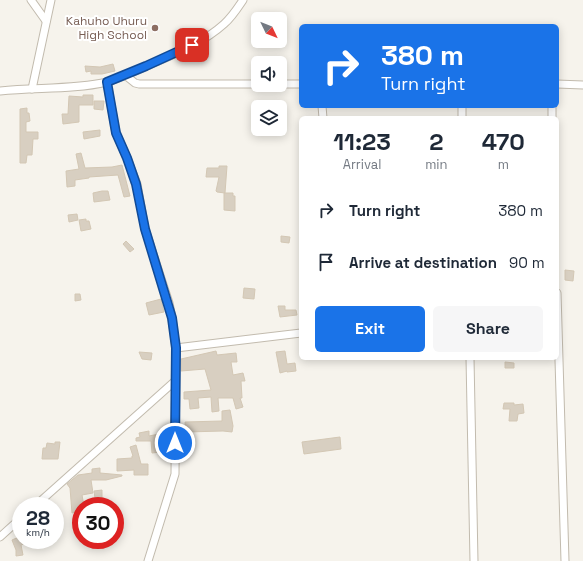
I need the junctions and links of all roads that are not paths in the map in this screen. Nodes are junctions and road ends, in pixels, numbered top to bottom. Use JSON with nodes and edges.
{"nodes":[{"id":1,"x":31,"y":0,"type":"edge"},
{"id":2,"x":51,"y":0,"type":"edge"},
{"id":3,"x":243,"y":0,"type":"edge"},
{"id":4,"x":46,"y":21,"type":"junction"},
{"id":5,"x":125,"y":75,"type":"junction"},
{"id":6,"x":107,"y":82,"type":"junction"},
{"id":7,"x":251,"y":84,"type":"edge"},
{"id":8,"x":287,"y":84,"type":"edge"},
{"id":9,"x":299,"y":84,"type":"edge"},
{"id":10,"x":559,"y":84,"type":"edge"},
{"id":11,"x":583,"y":85,"type":"edge"},
{"id":12,"x":32,"y":89,"type":"junction"},
{"id":13,"x":0,"y":90,"type":"edge"},
{"id":14,"x":299,"y":333,"type":"edge"},
{"id":15,"x":176,"y":348,"type":"junction"},
{"id":16,"x":470,"y":360,"type":"edge"},
{"id":17,"x":559,"y":360,"type":"edge"},
{"id":18,"x":175,"y":381,"type":"junction"},
{"id":19,"x":45,"y":497,"type":"edge"},
{"id":20,"x":12,"y":526,"type":"edge"},
{"id":21,"x":0,"y":537,"type":"edge"},
{"id":22,"x":148,"y":561,"type":"edge"},
{"id":23,"x":474,"y":561,"type":"edge"},
{"id":24,"x":565,"y":561,"type":"edge"}],
"edges":[{"from":1,"to":4,"type":"street"},
{"from":2,"to":4,"type":"street"},
{"from":3,"to":5,"type":"street"},
{"from":4,"to":12,"type":"street"},
{"from":5,"to":6,"type":"street"},
{"from":5,"to":7,"type":"street"},
{"from":6,"to":12,"type":"street"},
{"from":6,"to":15,"type":"street"},
{"from":8,"to":9,"type":"street"},
{"from":10,"to":11,"type":"street"},
{"from":12,"to":13,"type":"street"},
{"from":14,"to":15,"type":"street"},
{"from":15,"to":18,"type":"street"},
{"from":16,"to":23,"type":"street"},
{"from":17,"to":24,"type":"street"},
{"from":18,"to":19,"type":"street"},
{"from":18,"to":22,"type":"street"},
{"from":20,"to":21,"type":"street"}]}
